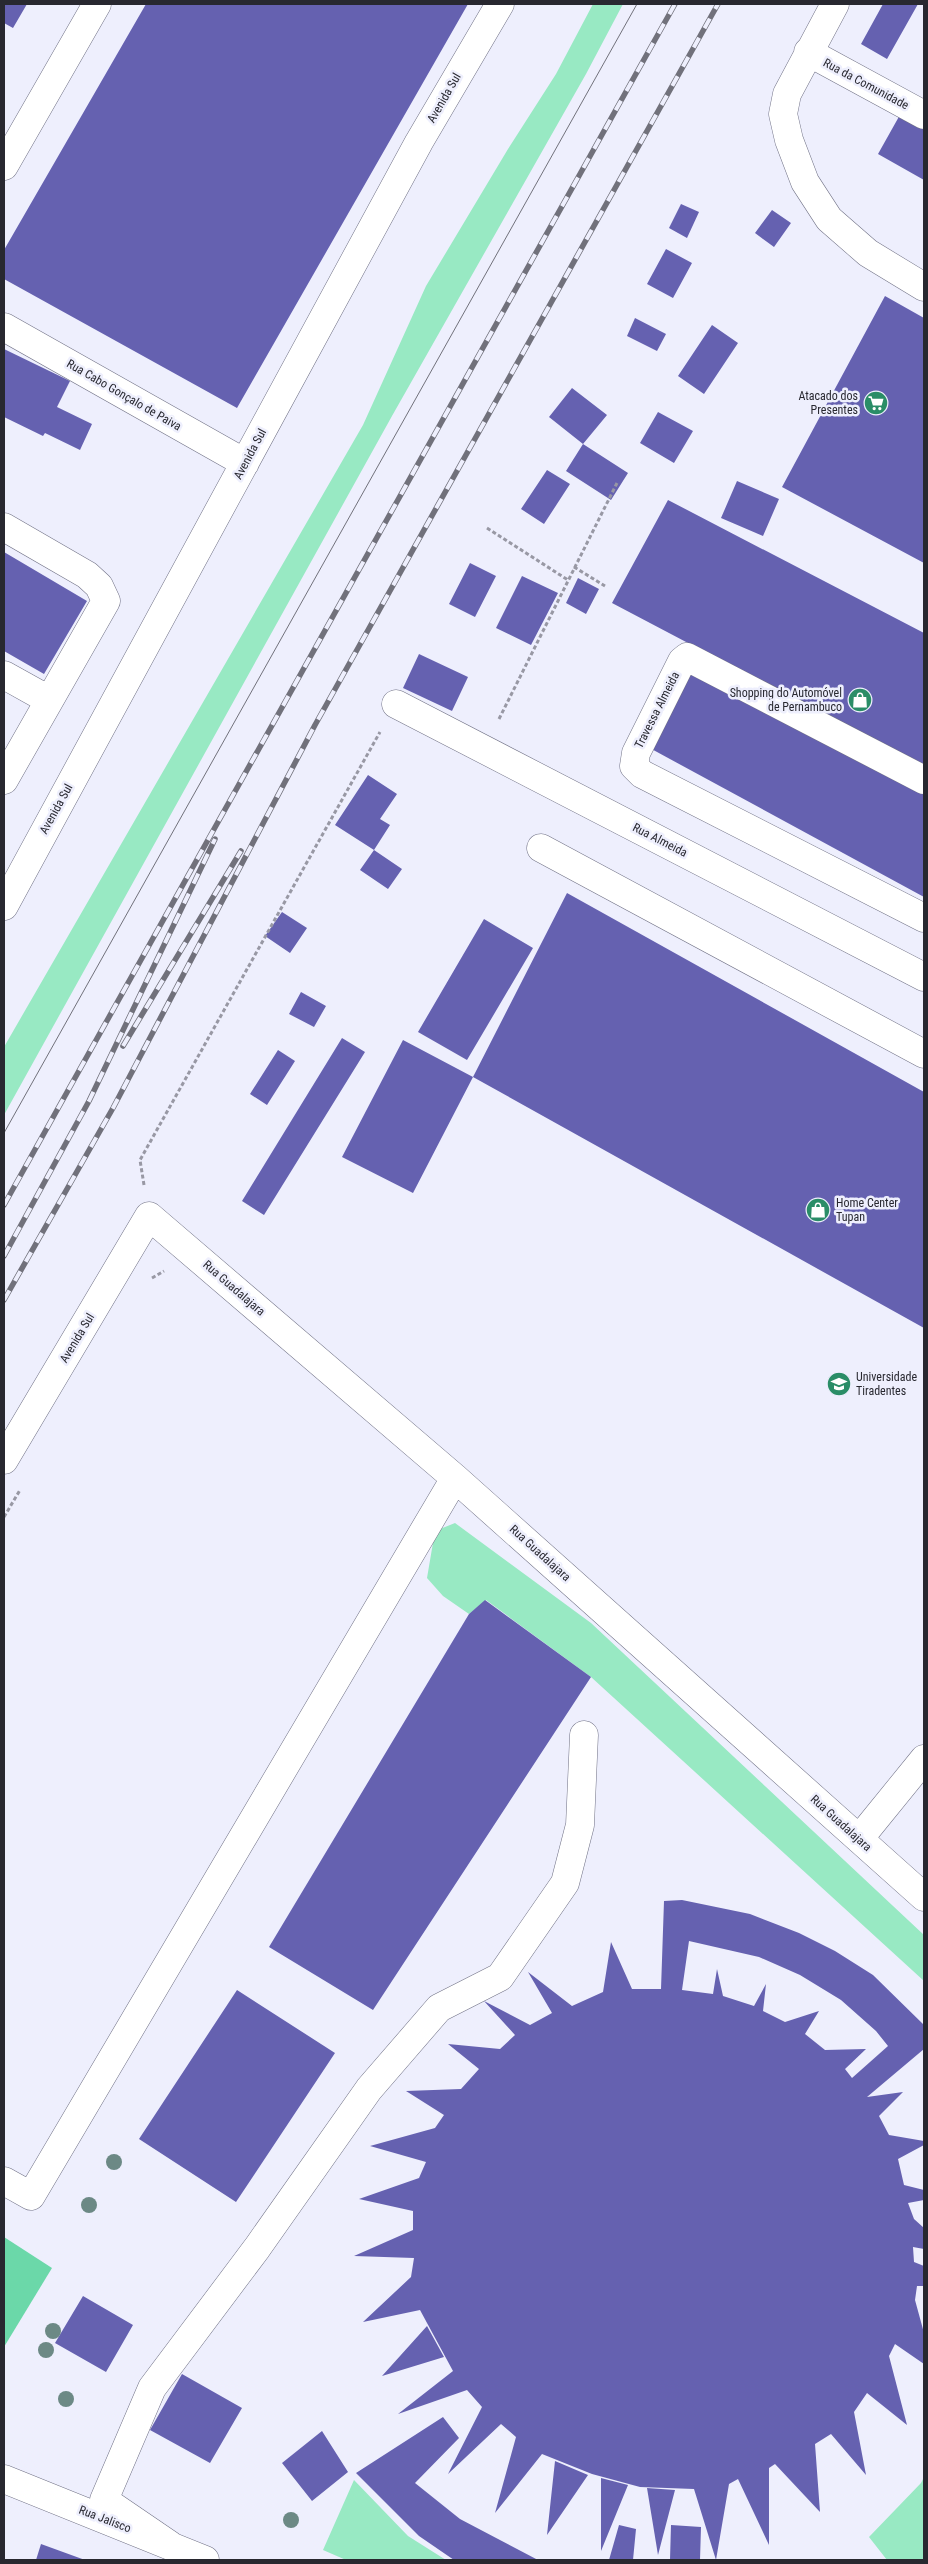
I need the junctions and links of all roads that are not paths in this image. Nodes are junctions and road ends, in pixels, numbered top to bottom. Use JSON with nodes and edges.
{"nodes":[{"id":1,"x":97,"y":4,"type":"edge"},
{"id":2,"x":500,"y":4,"type":"edge"},
{"id":3,"x":836,"y":4,"type":"edge"},
{"id":4,"x":808,"y":52,"type":"junction"},
{"id":5,"x":924,"y":115,"type":"edge"},
{"id":6,"x":4,"y":166,"type":"edge"},
{"id":7,"x":924,"y":288,"type":"edge"},
{"id":8,"x":4,"y":327,"type":"edge"},
{"id":9,"x":245,"y":463,"type":"junction"},
{"id":10,"x":4,"y":527,"type":"edge"},
{"id":11,"x":4,"y":675,"type":"edge"},
{"id":12,"x":49,"y":700,"type":"junction"},
{"id":13,"x":396,"y":704,"type":"road end"},
{"id":14,"x":8,"y":764,"type":"edge"},
{"id":15,"x":924,"y":780,"type":"edge"},
{"id":16,"x":541,"y":848,"type":"dead end"},
{"id":17,"x":4,"y":906,"type":"edge"},
{"id":18,"x":924,"y":918,"type":"edge"},
{"id":19,"x":924,"y":977,"type":"edge"},
{"id":20,"x":924,"y":1054,"type":"edge"},
{"id":21,"x":149,"y":1216,"type":"joint"},
{"id":22,"x":4,"y":1460,"type":"edge"},
{"id":23,"x":455,"y":1478,"type":"junction"},
{"id":24,"x":584,"y":1735,"type":"dead end"},
{"id":25,"x":924,"y":1759,"type":"edge"},
{"id":26,"x":859,"y":1839,"type":"junction"},
{"id":27,"x":924,"y":1897,"type":"edge"},
{"id":28,"x":4,"y":2180,"type":"edge"},
{"id":29,"x":4,"y":2479,"type":"edge"},
{"id":30,"x":170,"y":2544,"type":"junction"},
{"id":31,"x":205,"y":2560,"type":"edge"}],
"edges":[{"from":1,"to":6,"type":"street"},
{"from":2,"to":9,"type":"street","name":"Avenida Sul"},
{"from":3,"to":4,"type":"street"},
{"from":4,"to":5,"type":"street","name":"Rua da Comunidade"},
{"from":4,"to":7,"type":"street"},
{"from":8,"to":9,"type":"street","name":"Rua Cabo Gonçalo de Paiva"},
{"from":9,"to":17,"type":"street","name":"Avenida Sul"},
{"from":10,"to":12,"type":"street"},
{"from":11,"to":12,"type":"street"},
{"from":12,"to":14,"type":"street"},
{"from":13,"to":19,"type":"street","name":"Rua Almeida"},
{"from":15,"to":18,"type":"street","name":"Travessa Almeida"},
{"from":16,"to":20,"type":"street"},
{"from":21,"to":22,"type":"street","name":"Avenida Sul"},
{"from":21,"to":23,"type":"street","name":"Rua Guadalajara"},
{"from":23,"to":26,"type":"street","name":"Rua Guadalajara"},
{"from":23,"to":28,"type":"street"},
{"from":24,"to":30,"type":"street"},
{"from":25,"to":26,"type":"street"},
{"from":26,"to":27,"type":"street","name":"Rua Guadalajara"},
{"from":29,"to":30,"type":"street","name":"Rua Jalisco"},
{"from":30,"to":31,"type":"street","name":"Rua Jalisco"}]}
